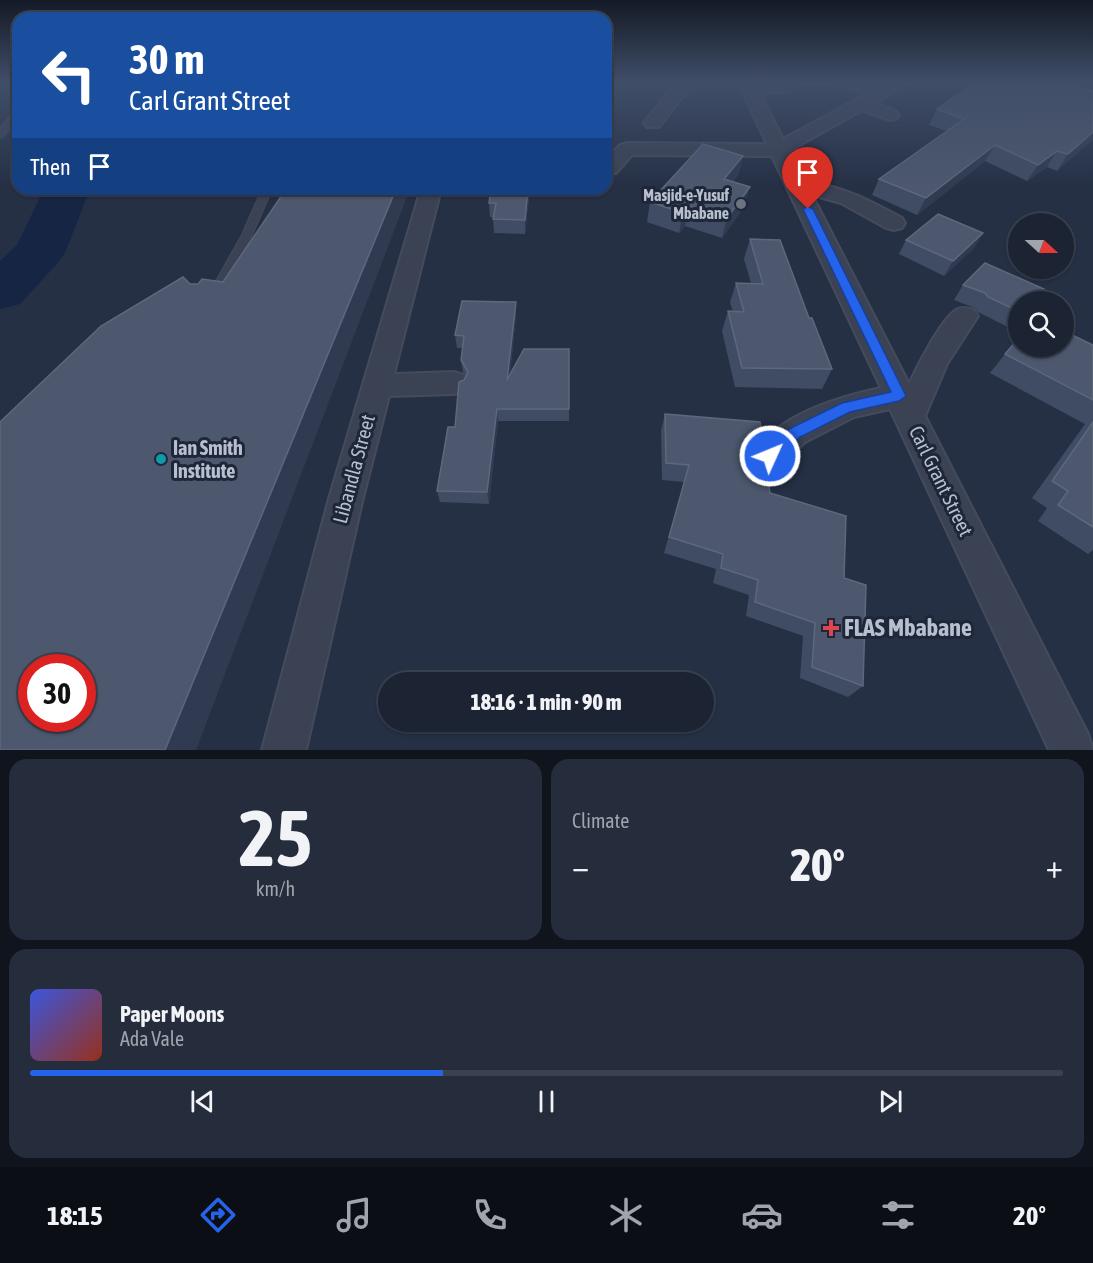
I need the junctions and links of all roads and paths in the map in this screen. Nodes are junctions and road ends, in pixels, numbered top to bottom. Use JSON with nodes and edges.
{"nodes":[{"id":1,"x":658,"y":117,"type":"edge"},
{"id":2,"x":763,"y":117,"type":"edge"},
{"id":3,"x":837,"y":117,"type":"edge"},
{"id":4,"x":12,"y":119,"type":"edge"},
{"id":5,"x":653,"y":123,"type":"dead end"},
{"id":6,"x":0,"y":135,"type":"edge"},
{"id":7,"x":779,"y":149,"type":"junction"},
{"id":8,"x":612,"y":166,"type":"edge"},
{"id":9,"x":798,"y":188,"type":"junction"},
{"id":10,"x":264,"y":195,"type":"edge"},
{"id":11,"x":429,"y":195,"type":"edge"},
{"id":12,"x":894,"y":223,"type":"dead end"},
{"id":13,"x":208,"y":304,"type":"edge"},
{"id":14,"x":964,"y":316,"type":"dead end"},
{"id":15,"x":454,"y":383,"type":"dead end"},
{"id":16,"x":377,"y":385,"type":"junction"},
{"id":17,"x":904,"y":406,"type":"junction"},
{"id":18,"x":770,"y":456,"type":"dead end"},
{"id":19,"x":284,"y":750,"type":"edge"},
{"id":20,"x":1072,"y":750,"type":"edge"}],
"edges":[{"from":1,"to":5,"type":"street"},
{"from":2,"to":7,"type":"street","name":"Carl Grant Street"},
{"from":3,"to":7,"type":"street"},
{"from":4,"to":6,"type":"lane"},
{"from":7,"to":8,"type":"street"},
{"from":7,"to":9,"type":"street","name":"Carl Grant Street"},
{"from":9,"to":12,"type":"street"},
{"from":9,"to":17,"type":"street","name":"Carl Grant Street"},
{"from":10,"to":13,"type":"lane"},
{"from":11,"to":16,"type":"street","name":"Libandla Street"},
{"from":14,"to":17,"type":"street"},
{"from":15,"to":16,"type":"street"},
{"from":16,"to":19,"type":"street","name":"Libandla Street"},
{"from":17,"to":18,"type":"street"},
{"from":17,"to":20,"type":"street","name":"Carl Grant Street"}]}
